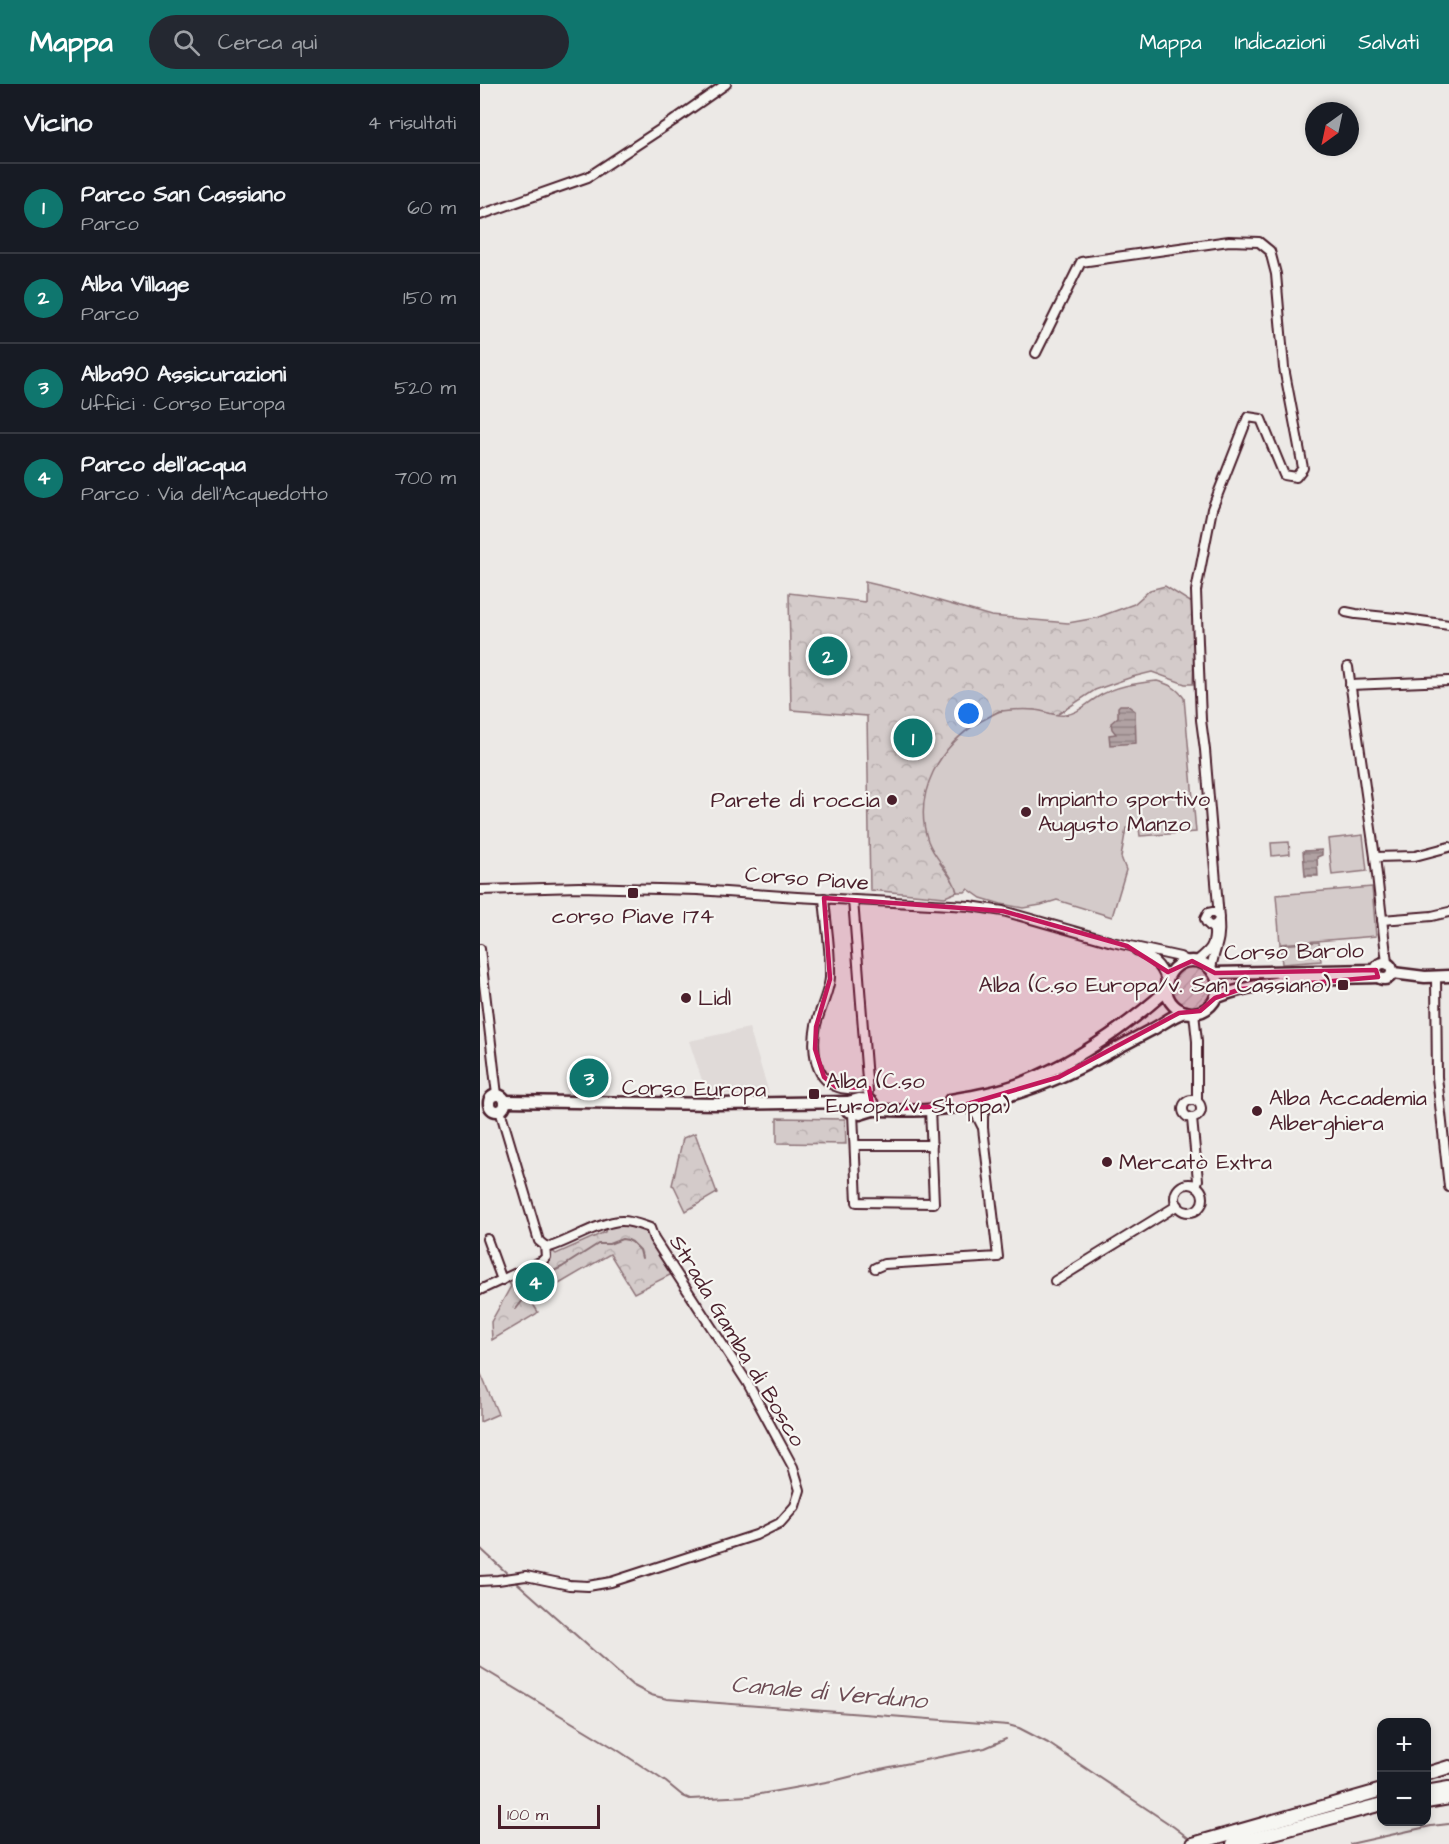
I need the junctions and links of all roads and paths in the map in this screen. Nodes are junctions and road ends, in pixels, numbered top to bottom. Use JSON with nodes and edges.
{"nodes":[{"id":1,"x":726,"y":84,"type":"edge"},
{"id":2,"x":480,"y":214,"type":"edge"},
{"id":3,"x":1036,"y":353,"type":"dead end"},
{"id":4,"x":1346,"y":612,"type":"dead end"},
{"id":5,"x":1449,"y":625,"type":"edge"},
{"id":6,"x":1348,"y":667,"type":"dead end"},
{"id":7,"x":1449,"y":681,"type":"edge"},
{"id":8,"x":1350,"y":685,"type":"junction"},
{"id":9,"x":1449,"y":847,"type":"edge"},
{"id":10,"x":1375,"y":857,"type":"junction"},
{"id":11,"x":480,"y":890,"type":"edge"},
{"id":12,"x":824,"y":898,"type":"junction"},
{"id":13,"x":853,"y":900,"type":"junction"},
{"id":14,"x":1449,"y":912,"type":"edge"},
{"id":15,"x":1216,"y":916,"type":"junction"},
{"id":16,"x":1382,"y":920,"type":"junction"},
{"id":17,"x":1210,"y":926,"type":"junction"},
{"id":18,"x":1127,"y":945,"type":"junction"},
{"id":19,"x":480,"y":949,"type":"edge"},
{"id":20,"x":1192,"y":961,"type":"junction"},
{"id":21,"x":1390,"y":968,"type":"junction"},
{"id":22,"x":1212,"y":971,"type":"junction"},
{"id":23,"x":1377,"y":973,"type":"junction"},
{"id":24,"x":1449,"y":976,"type":"edge"},
{"id":25,"x":1436,"y":977,"type":"junction"},
{"id":26,"x":1166,"y":986,"type":"junction"},
{"id":27,"x":1215,"y":998,"type":"junction"},
{"id":28,"x":1190,"y":1012,"type":"junction"},
{"id":29,"x":991,"y":1100,"type":"junction"},
{"id":30,"x":870,"y":1101,"type":"junction"},
{"id":31,"x":1197,"y":1101,"type":"junction"},
{"id":32,"x":493,"y":1103,"type":"edge"},
{"id":33,"x":964,"y":1105,"type":"junction"},
{"id":34,"x":849,"y":1108,"type":"junction"},
{"id":35,"x":930,"y":1109,"type":"junction"},
{"id":36,"x":1192,"y":1119,"type":"junction"},
{"id":37,"x":983,"y":1128,"type":"junction"},
{"id":38,"x":855,"y":1144,"type":"junction"},
{"id":39,"x":932,"y":1145,"type":"junction"},
{"id":40,"x":1196,"y":1186,"type":"junction"},
{"id":41,"x":1449,"y":1187,"type":"edge"},
{"id":42,"x":1178,"y":1205,"type":"junction"},
{"id":43,"x":487,"y":1239,"type":"dead end"},
{"id":44,"x":545,"y":1246,"type":"junction"},
{"id":45,"x":876,"y":1268,"type":"dead end"},
{"id":46,"x":502,"y":1280,"type":"junction"},
{"id":47,"x":1055,"y":1281,"type":"dead end"},
{"id":48,"x":480,"y":1290,"type":"edge"},
{"id":49,"x":480,"y":1581,"type":"edge"},
{"id":50,"x":1449,"y":1767,"type":"edge"},
{"id":51,"x":1431,"y":1772,"type":"edge"},
{"id":52,"x":1449,"y":1774,"type":"edge"},
{"id":53,"x":1431,"y":1778,"type":"edge"},
{"id":54,"x":1449,"y":1788,"type":"edge"},
{"id":55,"x":1377,"y":1791,"type":"edge"},
{"id":56,"x":1431,"y":1791,"type":"edge"},
{"id":57,"x":1449,"y":1798,"type":"edge"},
{"id":58,"x":1431,"y":1801,"type":"edge"},
{"id":59,"x":1377,"y":1805,"type":"edge"},
{"id":60,"x":1377,"y":1811,"type":"edge"},
{"id":61,"x":1193,"y":1844,"type":"edge"},
{"id":62,"x":1234,"y":1844,"type":"edge"}],
"edges":[{"from":1,"to":2,"type":"street"},
{"from":3,"to":15,"type":"street"},
{"from":4,"to":5,"type":"street"},
{"from":6,"to":8,"type":"street"},
{"from":7,"to":8,"type":"street"},
{"from":8,"to":10,"type":"street"},
{"from":9,"to":10,"type":"street"},
{"from":10,"to":16,"type":"street"},
{"from":11,"to":12,"type":"street","name":"Corso Piave"},
{"from":12,"to":13,"type":"street","name":"Corso Piave"},
{"from":12,"to":30,"type":"street"},
{"from":13,"to":18,"type":"street","name":"Corso Piave"},
{"from":13,"to":30,"type":"street"},
{"from":14,"to":16,"type":"street"},
{"from":15,"to":17,"type":"street"},
{"from":15,"to":17,"type":"street"},
{"from":15,"to":22,"type":"street"},
{"from":16,"to":21,"type":"street"},
{"from":17,"to":20,"type":"street"},
{"from":18,"to":20,"type":"street"},
{"from":18,"to":26,"type":"street"},
{"from":19,"to":32,"type":"street"},
{"from":20,"to":22,"type":"main road"},
{"from":20,"to":26,"type":"main road"},
{"from":21,"to":23,"type":"main road"},
{"from":21,"to":25,"type":"main road","name":"Corso Barolo"},
{"from":22,"to":23,"type":"main road","name":"Corso Barolo"},
{"from":22,"to":27,"type":"main road"},
{"from":23,"to":27,"type":"main road","name":"Corso Barolo"},
{"from":24,"to":25,"type":"main road","name":"Corso Barolo"},
{"from":25,"to":41,"type":"street"},
{"from":26,"to":28,"type":"main road"},
{"from":26,"to":30,"type":"main road"},
{"from":27,"to":28,"type":"main road"},
{"from":28,"to":29,"type":"main road"},
{"from":28,"to":31,"type":"street"},
{"from":29,"to":33,"type":"main road"},
{"from":29,"to":37,"type":"street"},
{"from":30,"to":34,"type":"main road"},
{"from":30,"to":35,"type":"main road"},
{"from":31,"to":36,"type":"street"},
{"from":31,"to":36,"type":"street"},
{"from":32,"to":34,"type":"main road","name":"Corso Europa"},
{"from":32,"to":34,"type":"main road","name":"Corso Europa"},
{"from":32,"to":44,"type":"street"},
{"from":33,"to":35,"type":"main road"},
{"from":33,"to":37,"type":"street"},
{"from":34,"to":38,"type":"street"},
{"from":35,"to":39,"type":"street"},
{"from":36,"to":40,"type":"street"},
{"from":37,"to":45,"type":"street"},
{"from":38,"to":39,"type":"street"},
{"from":38,"to":39,"type":"street"},
{"from":40,"to":42,"type":"street"},
{"from":40,"to":42,"type":"street"},
{"from":42,"to":47,"type":"street"},
{"from":43,"to":46,"type":"street"},
{"from":44,"to":46,"type":"street"},
{"from":44,"to":49,"type":"street","name":"Strada Gamba di Bosco"},
{"from":46,"to":48,"type":"street"},
{"from":50,"to":51,"type":"highway"},
{"from":52,"to":53,"type":"highway"},
{"from":54,"to":56,"type":"highway"},
{"from":55,"to":61,"type":"highway"},
{"from":57,"to":58,"type":"highway"},
{"from":59,"to":62,"type":"highway"},
{"from":60,"to":62,"type":"highway"}]}
